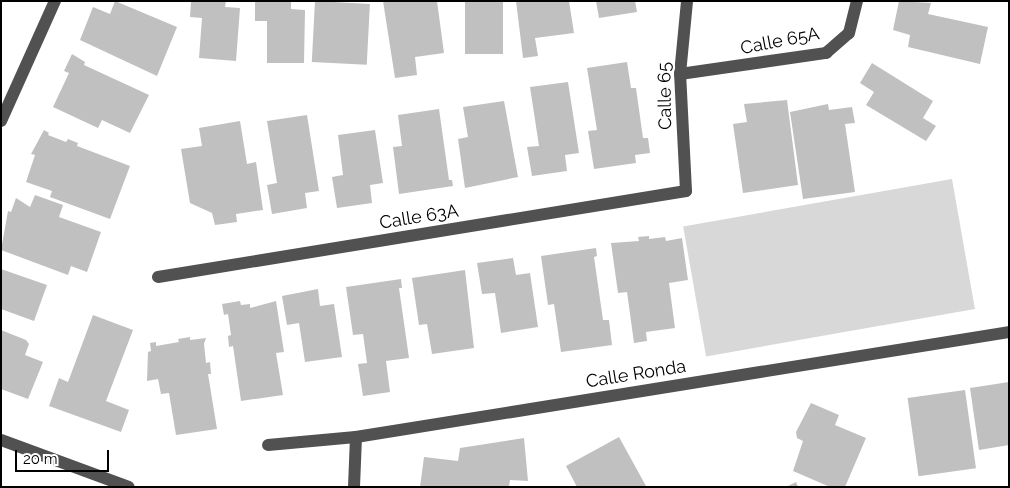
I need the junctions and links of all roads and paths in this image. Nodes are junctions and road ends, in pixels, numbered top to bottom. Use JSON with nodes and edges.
{"nodes":[{"id":1,"x":55,"y":1,"type":"edge"},
{"id":2,"x":688,"y":1,"type":"edge"},
{"id":3,"x":857,"y":1,"type":"edge"},
{"id":4,"x":680,"y":74,"type":"junction"},
{"id":5,"x":1,"y":121,"type":"edge"},
{"id":6,"x":686,"y":191,"type":"joint"},
{"id":7,"x":158,"y":277,"type":"dead end"},
{"id":8,"x":1009,"y":332,"type":"edge"},
{"id":9,"x":356,"y":437,"type":"junction"},
{"id":10,"x":1,"y":440,"type":"edge"},
{"id":11,"x":268,"y":445,"type":"dead end"},
{"id":12,"x":129,"y":487,"type":"edge"},
{"id":13,"x":354,"y":487,"type":"edge"}],
"edges":[{"from":1,"to":5,"type":"street"},
{"from":2,"to":4,"type":"street","name":"Calle 65"},
{"from":3,"to":4,"type":"street","name":"Calle 65A"},
{"from":4,"to":6,"type":"street","name":"Calle 65"},
{"from":6,"to":7,"type":"street","name":"Calle 63A"},
{"from":8,"to":9,"type":"street","name":"Calle Ronda"},
{"from":9,"to":11,"type":"street","name":"Calle Ronda"},
{"from":9,"to":13,"type":"street"},
{"from":10,"to":12,"type":"street"}]}
